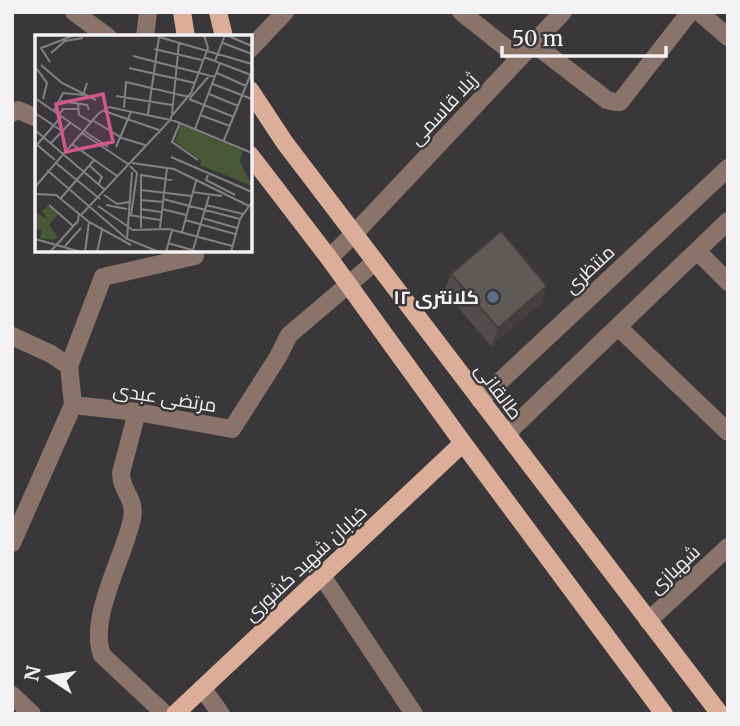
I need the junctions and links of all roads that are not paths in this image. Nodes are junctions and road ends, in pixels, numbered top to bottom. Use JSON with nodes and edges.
{"nodes":[{"id":1,"x":74,"y":12,"type":"edge"},
{"id":2,"x":148,"y":12,"type":"edge"},
{"id":3,"x":182,"y":12,"type":"edge"},
{"id":4,"x":218,"y":12,"type":"edge"},
{"id":5,"x":285,"y":12,"type":"edge"},
{"id":6,"x":461,"y":12,"type":"edge"},
{"id":7,"x":563,"y":12,"type":"edge"},
{"id":8,"x":690,"y":12,"type":"edge"},
{"id":9,"x":699,"y":12,"type":"edge"},
{"id":10,"x":105,"y":35,"type":"edge"},
{"id":11,"x":145,"y":35,"type":"edge"},
{"id":12,"x":186,"y":35,"type":"edge"},
{"id":13,"x":224,"y":35,"type":"edge"},
{"id":14,"x":728,"y":37,"type":"edge"},
{"id":15,"x":533,"y":43,"type":"junction"},
{"id":16,"x":252,"y":47,"type":"edge"},
{"id":17,"x":519,"y":58,"type":"junction"},
{"id":18,"x":252,"y":93,"type":"edge"},
{"id":19,"x":12,"y":113,"type":"edge"},
{"id":20,"x":35,"y":117,"type":"edge"},
{"id":21,"x":252,"y":158,"type":"edge"},
{"id":22,"x":728,"y":168,"type":"edge"},
{"id":23,"x":728,"y":221,"type":"edge"},
{"id":24,"x":354,"y":234,"type":"junction"},
{"id":25,"x":697,"y":251,"type":"junction"},
{"id":26,"x":195,"y":256,"type":"dead end"},
{"id":27,"x":329,"y":258,"type":"junction"},
{"id":28,"x":375,"y":262,"type":"junction"},
{"id":29,"x":728,"y":282,"type":"edge"},
{"id":30,"x":349,"y":286,"type":"junction"},
{"id":31,"x":618,"y":327,"type":"junction"},
{"id":32,"x":12,"y":336,"type":"edge"},
{"id":33,"x":69,"y":366,"type":"junction"},
{"id":34,"x":480,"y":400,"type":"junction"},
{"id":35,"x":72,"y":405,"type":"junction"},
{"id":36,"x":137,"y":412,"type":"junction"},
{"id":37,"x":728,"y":432,"type":"edge"},
{"id":38,"x":506,"y":434,"type":"junction"},
{"id":39,"x":463,"y":443,"type":"junction"},
{"id":40,"x":12,"y":543,"type":"edge"},
{"id":41,"x":728,"y":547,"type":"edge"},
{"id":42,"x":322,"y":576,"type":"junction"},
{"id":43,"x":648,"y":621,"type":"junction"},
{"id":44,"x":203,"y":689,"type":"junction"},
{"id":45,"x":12,"y":695,"type":"edge"},
{"id":46,"x":32,"y":714,"type":"edge"},
{"id":47,"x":165,"y":714,"type":"edge"},
{"id":48,"x":175,"y":714,"type":"edge"},
{"id":49,"x":221,"y":714,"type":"edge"},
{"id":50,"x":414,"y":714,"type":"edge"},
{"id":51,"x":664,"y":714,"type":"edge"},
{"id":52,"x":720,"y":714,"type":"edge"}],
"edges":[{"from":1,"to":10,"type":"street"},
{"from":2,"to":11,"type":"street"},
{"from":3,"to":12,"type":"main road"},
{"from":4,"to":13,"type":"main road"},
{"from":5,"to":16,"type":"street"},
{"from":6,"to":17,"type":"street"},
{"from":7,"to":15,"type":"street","name":"ژیلا قاسمی"},
{"from":8,"to":15,"type":"street"},
{"from":9,"to":14,"type":"street"},
{"from":15,"to":17,"type":"street","name":"ژیلا قاسمی"},
{"from":17,"to":24,"type":"street","name":"ژیلا قاسمی"},
{"from":18,"to":24,"type":"main road","name":"طالقانی"},
{"from":19,"to":20,"type":"street"},
{"from":21,"to":27,"type":"main road"},
{"from":22,"to":34,"type":"street","name":"منتظری"},
{"from":23,"to":25,"type":"street"},
{"from":24,"to":27,"type":"street","name":"ژیلا قاسمی"},
{"from":24,"to":28,"type":"main road","name":"طالقانی"},
{"from":25,"to":29,"type":"street"},
{"from":25,"to":31,"type":"street"},
{"from":26,"to":33,"type":"street"},
{"from":27,"to":30,"type":"main road"},
{"from":28,"to":30,"type":"street"},
{"from":28,"to":34,"type":"main road","name":"طالقانی"},
{"from":30,"to":36,"type":"street","name":"مرتضی عبدی"},
{"from":30,"to":39,"type":"main road"},
{"from":31,"to":37,"type":"street"},
{"from":31,"to":38,"type":"street"},
{"from":32,"to":33,"type":"street"},
{"from":33,"to":35,"type":"street"},
{"from":34,"to":38,"type":"main road","name":"طالقانی"},
{"from":35,"to":36,"type":"street","name":"مرتضی عبدی"},
{"from":35,"to":40,"type":"street"},
{"from":36,"to":47,"type":"street"},
{"from":38,"to":43,"type":"main road","name":"طالقانی"},
{"from":39,"to":42,"type":"main road","name":"خیابان شهید کشوری"},
{"from":39,"to":51,"type":"main road"},
{"from":41,"to":43,"type":"street","name":"شهبازی"},
{"from":42,"to":44,"type":"main road","name":"خیابان شهید کشوری"},
{"from":42,"to":50,"type":"street"},
{"from":43,"to":52,"type":"main road","name":"طالقانی"},
{"from":44,"to":48,"type":"main road","name":"خیابان شهید کشوری"},
{"from":44,"to":49,"type":"street"},
{"from":45,"to":46,"type":"street"}]}
